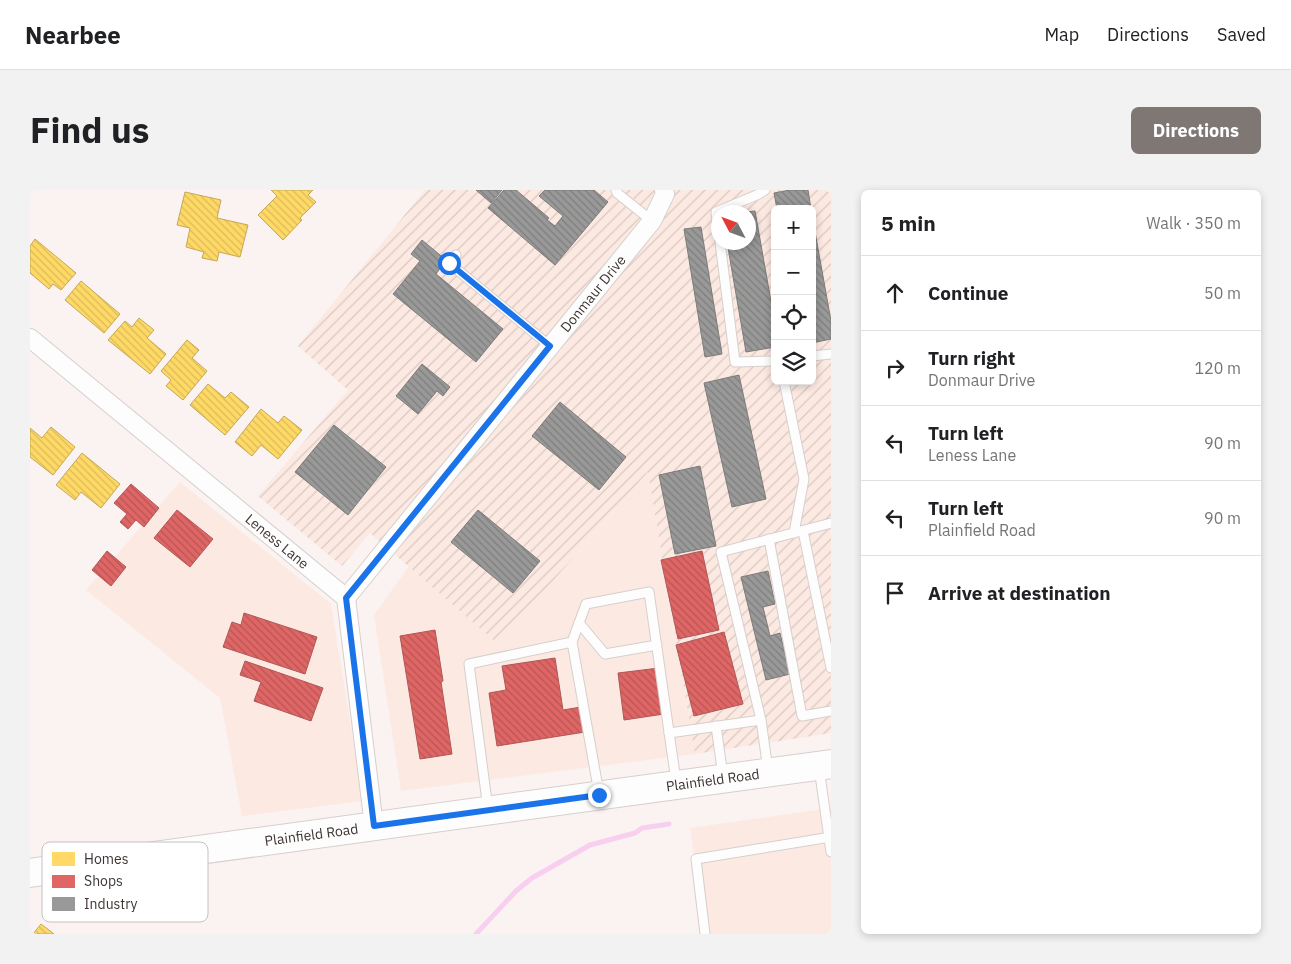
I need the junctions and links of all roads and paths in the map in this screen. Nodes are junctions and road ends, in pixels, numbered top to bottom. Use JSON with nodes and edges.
{"nodes":[{"id":1,"x":616,"y":190,"type":"edge"},
{"id":2,"x":765,"y":190,"type":"edge"},
{"id":3,"x":664,"y":192,"type":"edge"},
{"id":4,"x":733,"y":205,"type":"edge"},
{"id":5,"x":652,"y":221,"type":"junction"},
{"id":6,"x":721,"y":250,"type":"edge"},
{"id":7,"x":456,"y":255,"type":"dead end"},
{"id":8,"x":30,"y":338,"type":"edge"},
{"id":9,"x":550,"y":346,"type":"junction"},
{"id":10,"x":831,"y":354,"type":"edge"},
{"id":11,"x":816,"y":356,"type":"edge"},
{"id":12,"x":771,"y":360,"type":"edge"},
{"id":13,"x":785,"y":385,"type":"edge"},
{"id":14,"x":831,"y":523,"type":"edge"},
{"id":15,"x":798,"y":532,"type":"junction"},
{"id":16,"x":769,"y":539,"type":"junction"},
{"id":17,"x":346,"y":598,"type":"junction"},
{"id":18,"x":579,"y":623,"type":"junction"},
{"id":19,"x":572,"y":642,"type":"junction"},
{"id":20,"x":657,"y":645,"type":"junction"},
{"id":21,"x":831,"y":668,"type":"edge"},
{"id":22,"x":831,"y":711,"type":"edge"},
{"id":23,"x":761,"y":720,"type":"junction"},
{"id":24,"x":716,"y":726,"type":"junction"},
{"id":25,"x":669,"y":733,"type":"junction"},
{"id":26,"x":825,"y":765,"type":"edge"},
{"id":27,"x":769,"y":772,"type":"junction"},
{"id":28,"x":723,"y":778,"type":"junction"},
{"id":29,"x":676,"y":785,"type":"junction"},
{"id":30,"x":599,"y":795,"type":"junction"},
{"id":31,"x":488,"y":810,"type":"junction"},
{"id":32,"x":374,"y":826,"type":"junction"},
{"id":33,"x":830,"y":837,"type":"edge"},
{"id":34,"x":208,"y":849,"type":"edge"},
{"id":35,"x":831,"y":852,"type":"edge"},
{"id":36,"x":705,"y":934,"type":"edge"}],
"edges":[{"from":1,"to":5,"type":"lane"},
{"from":2,"to":4,"type":"lane"},
{"from":3,"to":5,"type":"street","name":"Donmaur Drive"},
{"from":5,"to":9,"type":"street","name":"Donmaur Drive"},
{"from":6,"to":12,"type":"lane"},
{"from":7,"to":9,"type":"lane"},
{"from":8,"to":17,"type":"street","name":"Leness Lane"},
{"from":9,"to":17,"type":"street","name":"Donmaur Drive"},
{"from":10,"to":11,"type":"lane"},
{"from":13,"to":15,"type":"lane"},
{"from":14,"to":15,"type":"lane"},
{"from":15,"to":16,"type":"lane"},
{"from":15,"to":21,"type":"lane"},
{"from":16,"to":22,"type":"lane"},
{"from":16,"to":23,"type":"lane"},
{"from":17,"to":32,"type":"street"},
{"from":18,"to":19,"type":"lane"},
{"from":18,"to":20,"type":"lane"},
{"from":18,"to":20,"type":"lane"},
{"from":19,"to":30,"type":"lane"},
{"from":19,"to":31,"type":"lane"},
{"from":20,"to":25,"type":"lane"},
{"from":23,"to":24,"type":"lane"},
{"from":23,"to":27,"type":"lane"},
{"from":24,"to":25,"type":"lane"},
{"from":24,"to":28,"type":"lane"},
{"from":25,"to":29,"type":"lane"},
{"from":26,"to":27,"type":"main road","name":"Plainfield Road"},
{"from":26,"to":33,"type":"lane"},
{"from":27,"to":28,"type":"main road","name":"Plainfield Road"},
{"from":28,"to":29,"type":"main road","name":"Plainfield Road"},
{"from":29,"to":30,"type":"main road","name":"Plainfield Road"},
{"from":30,"to":31,"type":"main road","name":"Plainfield Road"},
{"from":31,"to":32,"type":"main road","name":"Plainfield Road"},
{"from":32,"to":34,"type":"main road","name":"Plainfield Road"},
{"from":33,"to":35,"type":"lane"},
{"from":33,"to":36,"type":"lane"}]}
